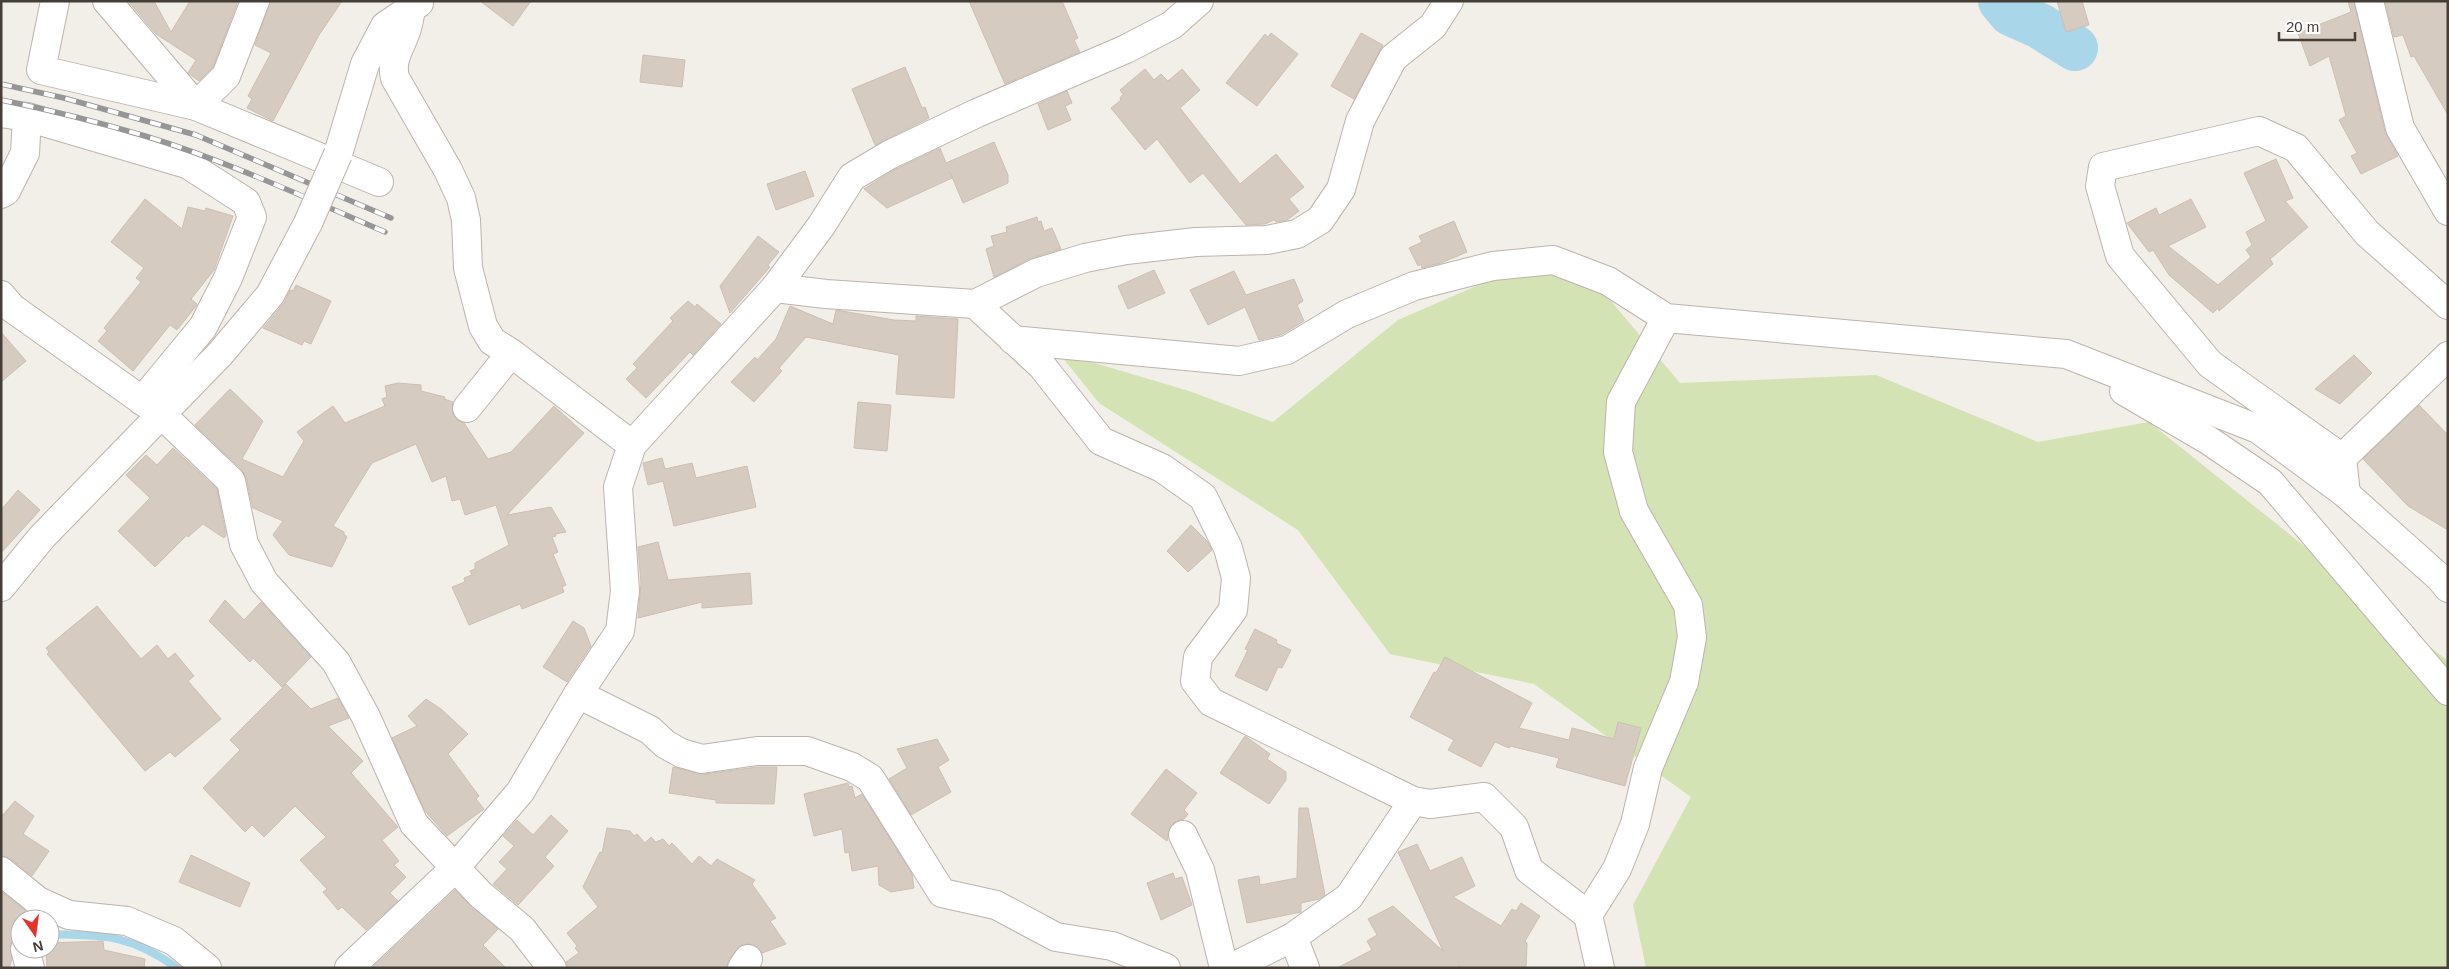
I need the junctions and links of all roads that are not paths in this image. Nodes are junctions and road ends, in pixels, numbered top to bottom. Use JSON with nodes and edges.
{"nodes":[{"id":1,"x":55,"y":1,"type":"edge"},
{"id":2,"x":107,"y":1,"type":"edge"},
{"id":3,"x":256,"y":1,"type":"edge"},
{"id":4,"x":1199,"y":1,"type":"edge"},
{"id":5,"x":1448,"y":1,"type":"edge"},
{"id":6,"x":2369,"y":1,"type":"edge"},
{"id":7,"x":416,"y":5,"type":"edge"},
{"id":8,"x":196,"y":106,"type":"junction"},
{"id":9,"x":14,"y":115,"type":"edge"},
{"id":10,"x":379,"y":182,"type":"dead end"},
{"id":11,"x":1,"y":194,"type":"edge"},
{"id":12,"x":2448,"y":211,"type":"edge"},
{"id":13,"x":775,"y":288,"type":"junction"},
{"id":14,"x":1,"y":295,"type":"edge"},
{"id":15,"x":974,"y":304,"type":"junction"},
{"id":16,"x":2448,"y":306,"type":"edge"},
{"id":17,"x":1666,"y":318,"type":"junction"},
{"id":18,"x":1013,"y":340,"type":"junction"},
{"id":19,"x":511,"y":353,"type":"junction"},
{"id":20,"x":2066,"y":354,"type":"junction"},
{"id":21,"x":2448,"y":356,"type":"edge"},
{"id":22,"x":151,"y":408,"type":"junction"},
{"id":23,"x":467,"y":408,"type":"dead end"},
{"id":24,"x":632,"y":446,"type":"junction"},
{"id":25,"x":2342,"y":458,"type":"junction"},
{"id":26,"x":2346,"y":494,"type":"junction"},
{"id":27,"x":2445,"y":578,"type":"edge"},
{"id":28,"x":1,"y":587,"type":"edge"},
{"id":29,"x":2448,"y":691,"type":"edge"},
{"id":30,"x":578,"y":694,"type":"junction"},
{"id":31,"x":1413,"y":800,"type":"junction"},
{"id":32,"x":1183,"y":834,"type":"dead end"},
{"id":33,"x":454,"y":869,"type":"junction"},
{"id":34,"x":1,"y":871,"type":"edge"},
{"id":35,"x":33,"y":909,"type":"edge"},
{"id":36,"x":60,"y":914,"type":"edge"},
{"id":37,"x":1588,"y":915,"type":"junction"},
{"id":38,"x":1293,"y":937,"type":"junction"},
{"id":39,"x":207,"y":968,"type":"edge"},
{"id":40,"x":350,"y":968,"type":"edge"},
{"id":41,"x":552,"y":968,"type":"edge"},
{"id":42,"x":1166,"y":968,"type":"edge"},
{"id":43,"x":1224,"y":968,"type":"edge"},
{"id":44,"x":1232,"y":968,"type":"edge"},
{"id":45,"x":1305,"y":968,"type":"edge"},
{"id":46,"x":1600,"y":968,"type":"edge"}],
"edges":[{"from":1,"to":8,"type":"street"},
{"from":2,"to":8,"type":"street"},
{"from":3,"to":8,"type":"street"},
{"from":4,"to":13,"type":"street"},
{"from":5,"to":15,"type":"street"},
{"from":6,"to":12,"type":"street"},
{"from":7,"to":19,"type":"street"},
{"from":7,"to":22,"type":"street","bridge":true},
{"from":8,"to":10,"type":"street"},
{"from":9,"to":11,"type":"street"},
{"from":9,"to":22,"type":"street"},
{"from":13,"to":15,"type":"street"},
{"from":13,"to":24,"type":"street"},
{"from":14,"to":22,"type":"street"},
{"from":15,"to":18,"type":"street"},
{"from":16,"to":25,"type":"street"},
{"from":17,"to":18,"type":"street"},
{"from":17,"to":20,"type":"street"},
{"from":17,"to":37,"type":"street"},
{"from":18,"to":31,"type":"street"},
{"from":19,"to":23,"type":"street"},
{"from":19,"to":24,"type":"street"},
{"from":20,"to":26,"type":"street"},
{"from":20,"to":29,"type":"street"},
{"from":21,"to":25,"type":"street"},
{"from":22,"to":28,"type":"street"},
{"from":22,"to":33,"type":"street"},
{"from":24,"to":30,"type":"street"},
{"from":25,"to":26,"type":"street"},
{"from":26,"to":27,"type":"street"},
{"from":30,"to":33,"type":"street"},
{"from":30,"to":42,"type":"street"},
{"from":31,"to":37,"type":"street"},
{"from":31,"to":38,"type":"street"},
{"from":32,"to":43,"type":"street"},
{"from":33,"to":40,"type":"street"},
{"from":33,"to":41,"type":"street"},
{"from":34,"to":35,"type":"street"},
{"from":36,"to":39,"type":"street"},
{"from":37,"to":46,"type":"street"},
{"from":38,"to":44,"type":"street"},
{"from":38,"to":45,"type":"street"}]}
